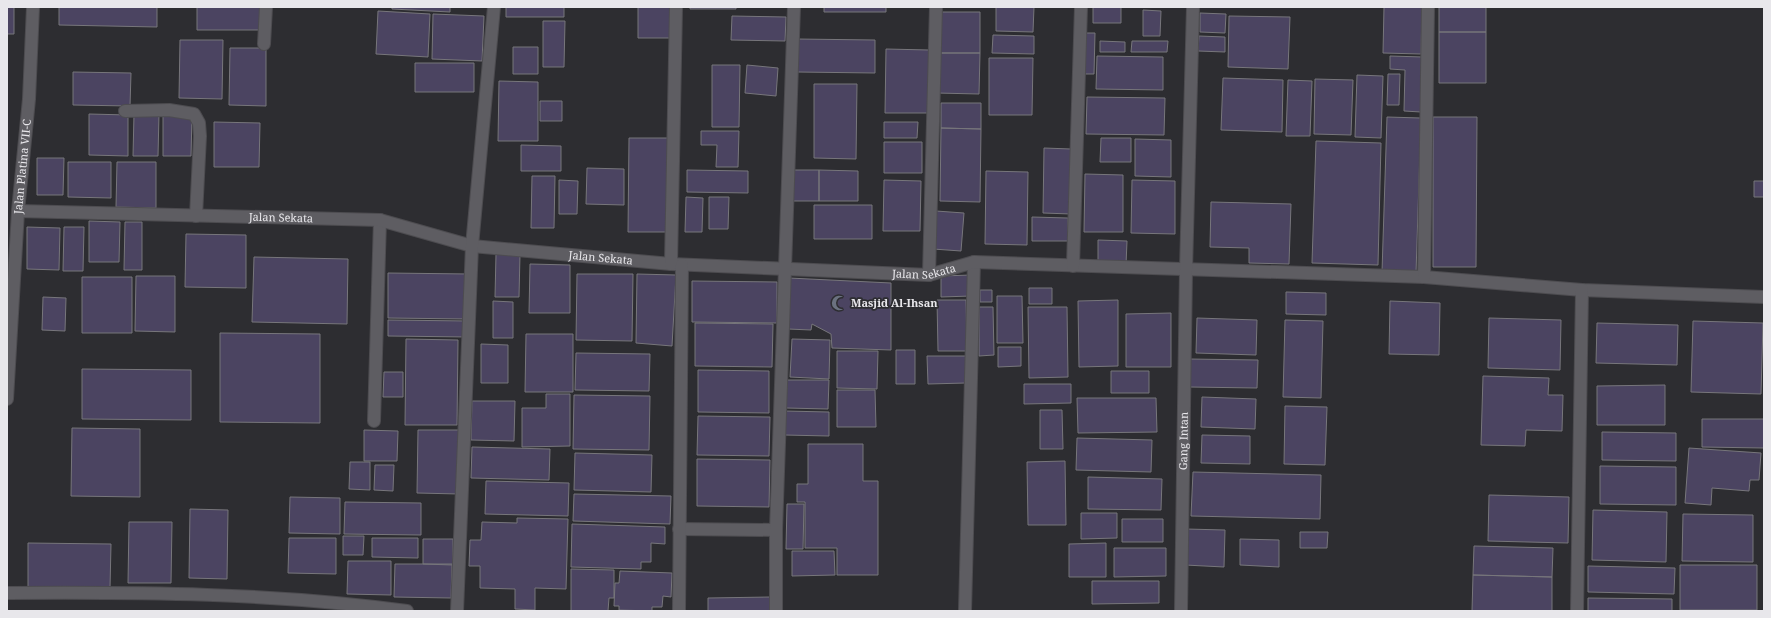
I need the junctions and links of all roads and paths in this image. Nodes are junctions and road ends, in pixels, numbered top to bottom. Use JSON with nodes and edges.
{"nodes":[{"id":1,"x":33,"y":7,"type":"edge"},
{"id":2,"x":266,"y":7,"type":"edge"},
{"id":3,"x":494,"y":7,"type":"edge"},
{"id":4,"x":676,"y":7,"type":"edge"},
{"id":5,"x":794,"y":7,"type":"edge"},
{"id":6,"x":936,"y":7,"type":"edge"},
{"id":7,"x":1081,"y":7,"type":"edge"},
{"id":8,"x":1193,"y":7,"type":"edge"},
{"id":9,"x":1428,"y":7,"type":"edge"},
{"id":10,"x":264,"y":44,"type":"dead end"},
{"id":11,"x":125,"y":111,"type":"dead end"},
{"id":12,"x":18,"y":211,"type":"junction"},
{"id":13,"x":196,"y":216,"type":"junction"},
{"id":14,"x":380,"y":220,"type":"junction"},
{"id":15,"x":472,"y":246,"type":"junction"},
{"id":16,"x":974,"y":262,"type":"junction"},
{"id":17,"x":676,"y":264,"type":"junction"},
{"id":18,"x":1073,"y":266,"type":"junction"},
{"id":19,"x":785,"y":269,"type":"junction"},
{"id":20,"x":1186,"y":270,"type":"junction"},
{"id":21,"x":929,"y":275,"type":"junction"},
{"id":22,"x":1424,"y":277,"type":"junction"},
{"id":23,"x":1582,"y":290,"type":"junction"},
{"id":24,"x":1764,"y":297,"type":"edge"},
{"id":25,"x":7,"y":391,"type":"edge"},
{"id":26,"x":374,"y":421,"type":"dead end"},
{"id":27,"x":679,"y":529,"type":"junction"},
{"id":28,"x":776,"y":530,"type":"junction"},
{"id":29,"x":7,"y":594,"type":"edge"},
{"id":30,"x":347,"y":607,"type":"edge"},
{"id":31,"x":407,"y":611,"type":"edge"},
{"id":32,"x":457,"y":611,"type":"edge"},
{"id":33,"x":679,"y":611,"type":"edge"},
{"id":34,"x":776,"y":611,"type":"edge"},
{"id":35,"x":965,"y":611,"type":"edge"},
{"id":36,"x":1181,"y":611,"type":"edge"},
{"id":37,"x":1577,"y":611,"type":"edge"}],
"edges":[{"from":1,"to":12,"type":"street","name":"Jalan Platina VII-C"},
{"from":2,"to":10,"type":"street"},
{"from":3,"to":15,"type":"street"},
{"from":4,"to":17,"type":"street"},
{"from":5,"to":19,"type":"street"},
{"from":6,"to":21,"type":"street"},
{"from":7,"to":18,"type":"street"},
{"from":8,"to":20,"type":"street","name":"Gang Intan"},
{"from":9,"to":22,"type":"street"},
{"from":11,"to":13,"type":"street"},
{"from":12,"to":13,"type":"street","name":"Jalan Sekata"},
{"from":12,"to":25,"type":"street","name":"Jalan Platina VII-C"},
{"from":13,"to":14,"type":"street","name":"Jalan Sekata"},
{"from":14,"to":15,"type":"street","name":"Jalan Sekata"},
{"from":14,"to":26,"type":"street"},
{"from":15,"to":17,"type":"street","name":"Jalan Sekata"},
{"from":15,"to":32,"type":"street"},
{"from":16,"to":18,"type":"street","name":"Jalan Sekata"},
{"from":16,"to":21,"type":"street","name":"Jalan Sekata"},
{"from":16,"to":35,"type":"street"},
{"from":17,"to":19,"type":"street","name":"Jalan Sekata"},
{"from":17,"to":27,"type":"street"},
{"from":18,"to":20,"type":"street","name":"Jalan Sekata"},
{"from":19,"to":21,"type":"street","name":"Jalan Sekata"},
{"from":19,"to":28,"type":"street"},
{"from":20,"to":22,"type":"street","name":"Jalan Sekata"},
{"from":20,"to":36,"type":"street","name":"Gang Intan"},
{"from":22,"to":23,"type":"street","name":"Jalan Sekata"},
{"from":23,"to":24,"type":"street","name":"Jalan Sekata"},
{"from":23,"to":37,"type":"street"},
{"from":27,"to":28,"type":"street"},
{"from":27,"to":33,"type":"street"},
{"from":28,"to":34,"type":"street"},
{"from":29,"to":30,"type":"street"},
{"from":30,"to":31,"type":"street"}]}
